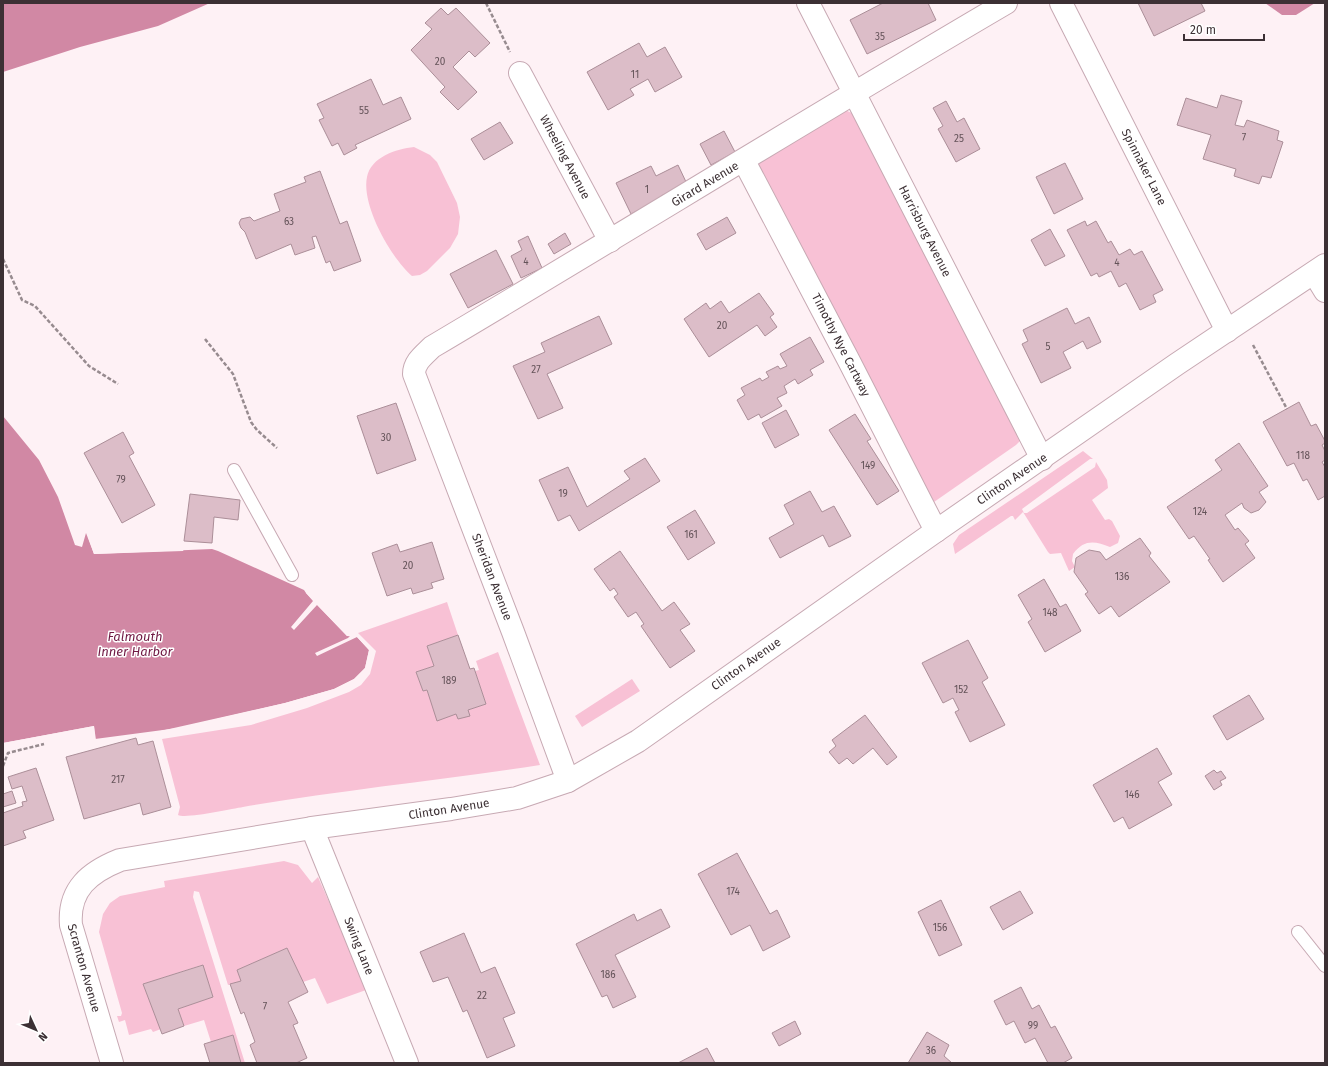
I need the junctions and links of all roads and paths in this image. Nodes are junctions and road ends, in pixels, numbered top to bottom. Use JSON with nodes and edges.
{"nodes":[{"id":1,"x":486,"y":3,"type":"edge"},
{"id":2,"x":808,"y":3,"type":"edge"},
{"id":3,"x":1006,"y":3,"type":"edge"},
{"id":4,"x":1061,"y":3,"type":"edge"},
{"id":5,"x":520,"y":73,"type":"joint"},
{"id":6,"x":854,"y":92,"type":"junction"},
{"id":7,"x":744,"y":161,"type":"junction"},
{"id":8,"x":610,"y":241,"type":"junction"},
{"id":9,"x":3,"y":259,"type":"edge"},
{"id":10,"x":1320,"y":269,"type":"edge"},
{"id":11,"x":1325,"y":291,"type":"edge"},
{"id":12,"x":1227,"y":331,"type":"junction"},
{"id":13,"x":205,"y":339,"type":"dead end"},
{"id":14,"x":1253,"y":345,"type":"dead end"},
{"id":15,"x":414,"y":374,"type":"joint"},
{"id":16,"x":118,"y":384,"type":"dead end"},
{"id":17,"x":1287,"y":409,"type":"dead end"},
{"id":18,"x":277,"y":448,"type":"dead end"},
{"id":19,"x":1042,"y":459,"type":"junction"},
{"id":20,"x":234,"y":470,"type":"dead end"},
{"id":21,"x":936,"y":531,"type":"junction"},
{"id":22,"x":292,"y":575,"type":"dead end"},
{"id":23,"x":44,"y":744,"type":"dead end"},
{"id":24,"x":3,"y":766,"type":"edge"},
{"id":25,"x":568,"y":781,"type":"junction"},
{"id":26,"x":312,"y":828,"type":"junction"},
{"id":27,"x":89,"y":876,"type":"joint"},
{"id":28,"x":1298,"y":932,"type":"dead end"},
{"id":29,"x":1325,"y":966,"type":"edge"},
{"id":30,"x":112,"y":1063,"type":"edge"},
{"id":31,"x":407,"y":1063,"type":"edge"}],
"edges":[{"from":1,"to":5,"type":"path"},
{"from":2,"to":6,"type":"street","name":"Harrisburg Avenue"},
{"from":3,"to":6,"type":"street","name":"Girard Avenue"},
{"from":4,"to":12,"type":"street","name":"Spinnaker Lane"},
{"from":5,"to":8,"type":"street","name":"Wheeling Avenue"},
{"from":6,"to":7,"type":"street","name":"Girard Avenue"},
{"from":6,"to":19,"type":"street","name":"Harrisburg Avenue"},
{"from":7,"to":8,"type":"street","name":"Girard Avenue"},
{"from":7,"to":21,"type":"street","name":"Timothy Nye Cartway"},
{"from":8,"to":15,"type":"street","name":"Girard Avenue"},
{"from":9,"to":16,"type":"path"},
{"from":10,"to":11,"type":"street"},
{"from":10,"to":12,"type":"street","name":"Clinton Avenue"},
{"from":12,"to":19,"type":"street","name":"Clinton Avenue"},
{"from":13,"to":18,"type":"path"},
{"from":14,"to":17,"type":"path"},
{"from":15,"to":25,"type":"street","name":"Sheridan Avenue"},
{"from":19,"to":21,"type":"street","name":"Clinton Avenue"},
{"from":20,"to":22,"type":"lane"},
{"from":21,"to":25,"type":"street","name":"Clinton Avenue"},
{"from":23,"to":24,"type":"path"},
{"from":25,"to":26,"type":"street","name":"Clinton Avenue"},
{"from":26,"to":27,"type":"street","name":"Clinton Avenue"},
{"from":26,"to":31,"type":"street","name":"Swing Lane"},
{"from":27,"to":30,"type":"street","name":"Scranton Avenue"},
{"from":28,"to":29,"type":"lane"}]}
